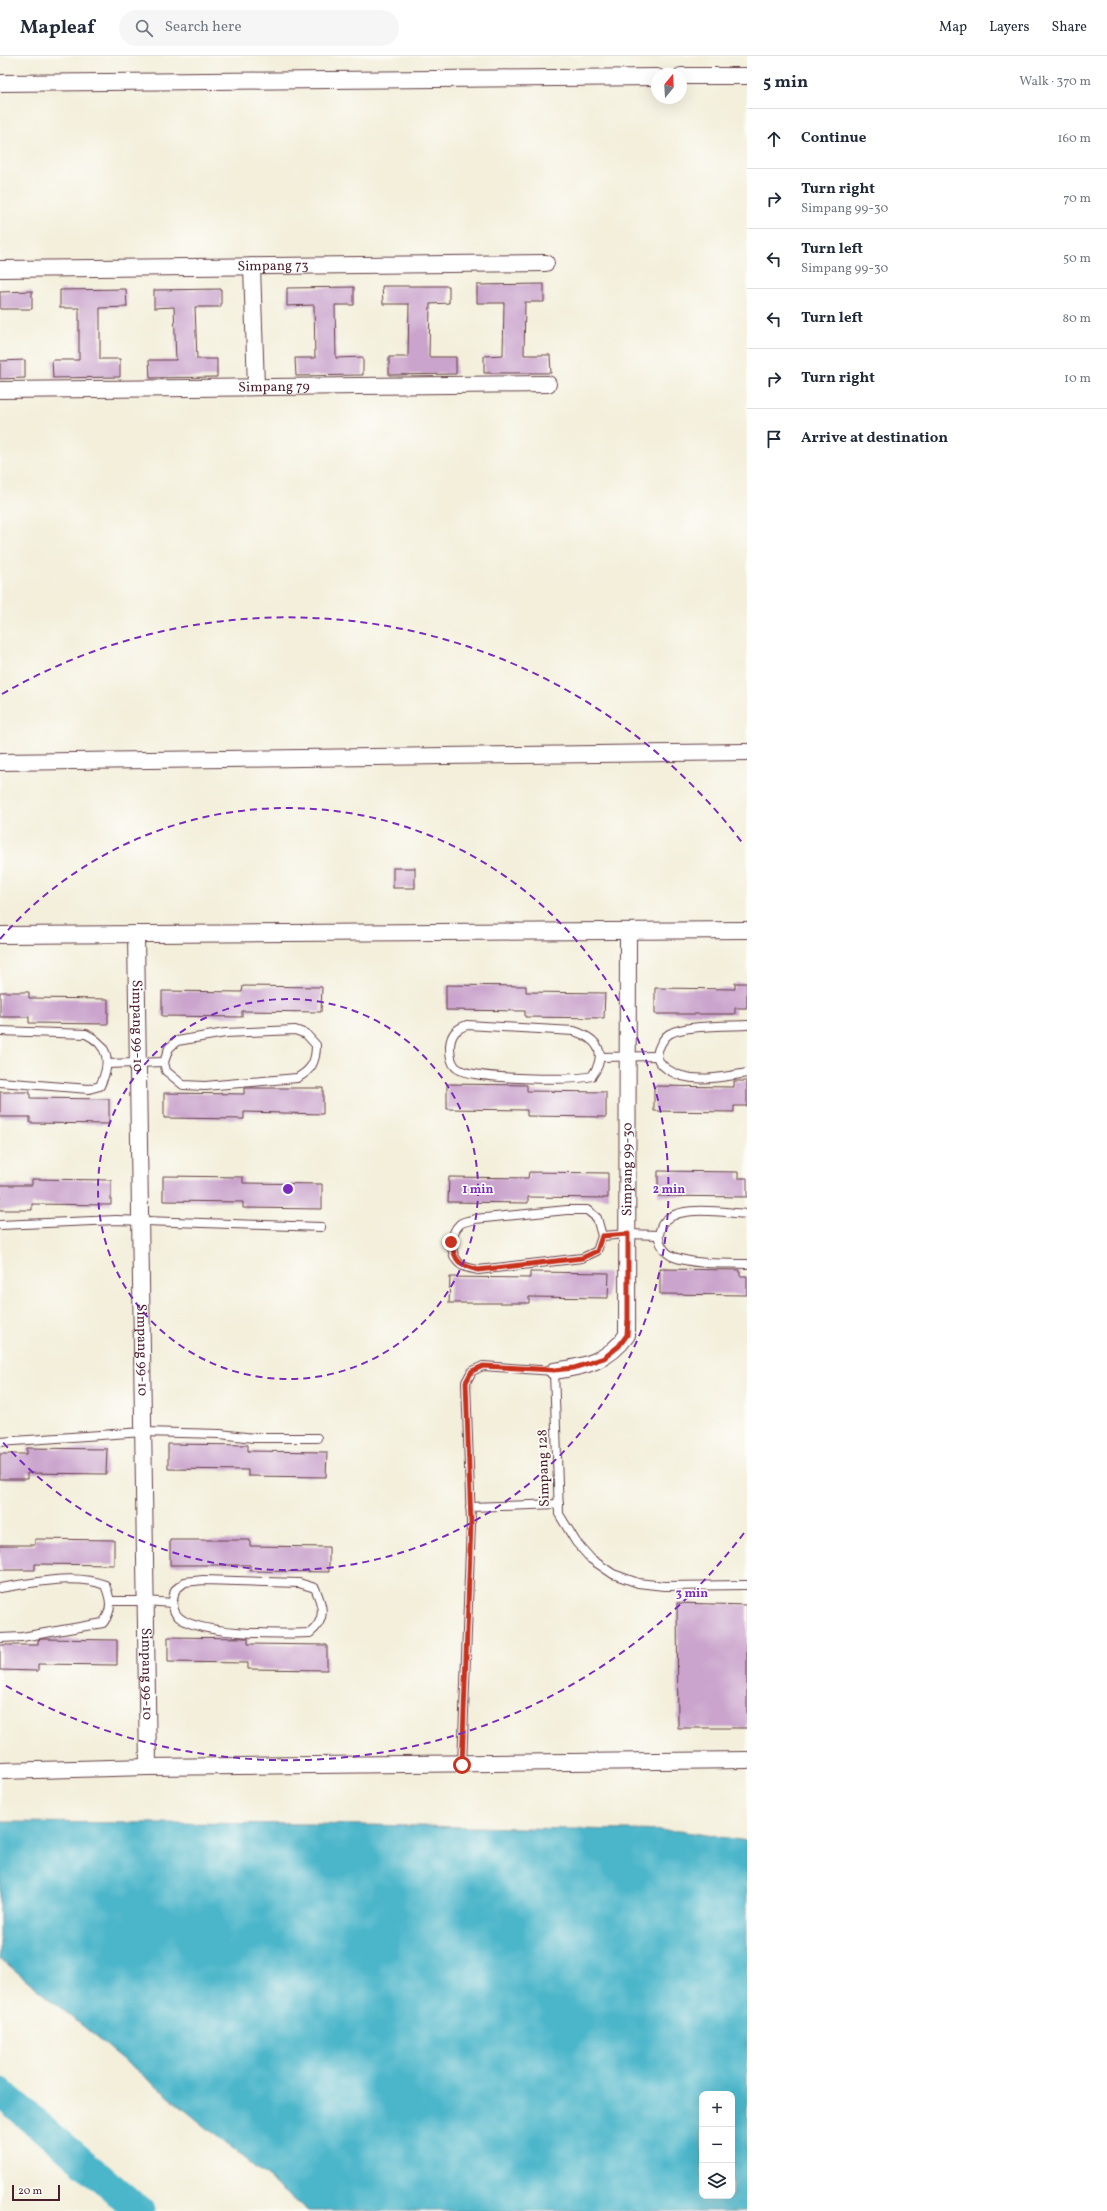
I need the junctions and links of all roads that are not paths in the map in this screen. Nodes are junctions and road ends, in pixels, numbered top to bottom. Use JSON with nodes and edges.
{"nodes":[{"id":1,"x":687,"y":76,"type":"edge"},
{"id":2,"x":747,"y":76,"type":"edge"},
{"id":3,"x":651,"y":77,"type":"edge"},
{"id":4,"x":0,"y":83,"type":"edge"},
{"id":5,"x":546,"y":263,"type":"dead end"},
{"id":6,"x":252,"y":266,"type":"junction"},
{"id":7,"x":0,"y":269,"type":"edge"},
{"id":8,"x":548,"y":384,"type":"dead end"},
{"id":9,"x":256,"y":387,"type":"junction"},
{"id":10,"x":0,"y":390,"type":"edge"},
{"id":11,"x":747,"y":752,"type":"edge"},
{"id":12,"x":0,"y":762,"type":"edge"},
{"id":13,"x":628,"y":930,"type":"junction"},
{"id":14,"x":747,"y":930,"type":"edge"},
{"id":15,"x":136,"y":934,"type":"junction"},
{"id":16,"x":0,"y":935,"type":"edge"},
{"id":17,"x":747,"y":1025,"type":"edge"},
{"id":18,"x":0,"y":1031,"type":"edge"},
{"id":19,"x":628,"y":1055,"type":"junction"},
{"id":20,"x":657,"y":1056,"type":"junction"},
{"id":21,"x":600,"y":1057,"type":"junction"},
{"id":22,"x":164,"y":1062,"type":"junction"},
{"id":23,"x":107,"y":1064,"type":"junction"},
{"id":24,"x":137,"y":1064,"type":"junction"},
{"id":25,"x":747,"y":1073,"type":"edge"},
{"id":26,"x":0,"y":1082,"type":"edge"},
{"id":27,"x":747,"y":1214,"type":"edge"},
{"id":28,"x":140,"y":1220,"type":"junction"},
{"id":29,"x":0,"y":1225,"type":"edge"},
{"id":30,"x":321,"y":1227,"type":"dead end"},
{"id":31,"x":628,"y":1234,"type":"junction"},
{"id":32,"x":658,"y":1235,"type":"junction"},
{"id":33,"x":602,"y":1236,"type":"junction"},
{"id":34,"x":747,"y":1264,"type":"edge"},
{"id":35,"x":554,"y":1370,"type":"junction"},
{"id":36,"x":143,"y":1432,"type":"junction"},
{"id":37,"x":317,"y":1438,"type":"dead end"},
{"id":38,"x":0,"y":1442,"type":"edge"},
{"id":39,"x":559,"y":1504,"type":"junction"},
{"id":40,"x":470,"y":1507,"type":"junction"},
{"id":41,"x":747,"y":1585,"type":"edge"},
{"id":42,"x":0,"y":1588,"type":"edge"},
{"id":43,"x":111,"y":1601,"type":"junction"},
{"id":44,"x":145,"y":1601,"type":"junction"},
{"id":45,"x":173,"y":1603,"type":"junction"},
{"id":46,"x":0,"y":1638,"type":"edge"},
{"id":47,"x":747,"y":1760,"type":"edge"},
{"id":48,"x":462,"y":1765,"type":"junction"},
{"id":49,"x":148,"y":1767,"type":"junction"},
{"id":50,"x":0,"y":1771,"type":"edge"}],
"edges":[{"from":1,"to":2,"type":"street"},
{"from":3,"to":4,"type":"street"},
{"from":5,"to":6,"type":"street","name":"Simpang 73"},
{"from":6,"to":7,"type":"street","name":"Simpang 73"},
{"from":6,"to":9,"type":"street"},
{"from":8,"to":9,"type":"street","name":"Simpang 79"},
{"from":9,"to":10,"type":"street","name":"Simpang 79"},
{"from":11,"to":12,"type":"street"},
{"from":13,"to":14,"type":"street"},
{"from":13,"to":15,"type":"street"},
{"from":13,"to":19,"type":"street","name":"Simpang 99-30"},
{"from":15,"to":16,"type":"street"},
{"from":15,"to":24,"type":"street","name":"Simpang 99-10"},
{"from":17,"to":20,"type":"lane"},
{"from":18,"to":23,"type":"lane"},
{"from":19,"to":20,"type":"lane"},
{"from":19,"to":21,"type":"lane"},
{"from":19,"to":31,"type":"street","name":"Simpang 99-30"},
{"from":20,"to":25,"type":"lane"},
{"from":21,"to":21,"type":"lane"},
{"from":22,"to":22,"type":"lane"},
{"from":22,"to":24,"type":"lane"},
{"from":23,"to":24,"type":"lane"},
{"from":23,"to":26,"type":"lane"},
{"from":24,"to":28,"type":"street","name":"Simpang 99-10"},
{"from":27,"to":32,"type":"lane"},
{"from":28,"to":29,"type":"lane"},
{"from":28,"to":30,"type":"lane"},
{"from":28,"to":36,"type":"street","name":"Simpang 99-10"},
{"from":31,"to":32,"type":"lane"},
{"from":31,"to":33,"type":"lane"},
{"from":31,"to":35,"type":"street","name":"Simpang 99-30"},
{"from":32,"to":34,"type":"lane"},
{"from":33,"to":33,"type":"lane"},
{"from":35,"to":39,"type":"lane","name":"Simpang 128"},
{"from":35,"to":40,"type":"lane","name":"Simpang 99-30"},
{"from":36,"to":37,"type":"lane"},
{"from":36,"to":38,"type":"lane"},
{"from":36,"to":44,"type":"street","name":"Simpang 99-10"},
{"from":39,"to":40,"type":"lane"},
{"from":39,"to":41,"type":"lane","name":"Simpang 128"},
{"from":40,"to":48,"type":"lane"},
{"from":42,"to":43,"type":"lane"},
{"from":43,"to":44,"type":"lane"},
{"from":43,"to":46,"type":"lane"},
{"from":44,"to":45,"type":"lane"},
{"from":44,"to":49,"type":"street","name":"Simpang 99-10"},
{"from":45,"to":45,"type":"lane"},
{"from":47,"to":48,"type":"street"},
{"from":48,"to":49,"type":"street"},
{"from":49,"to":50,"type":"street"}]}
